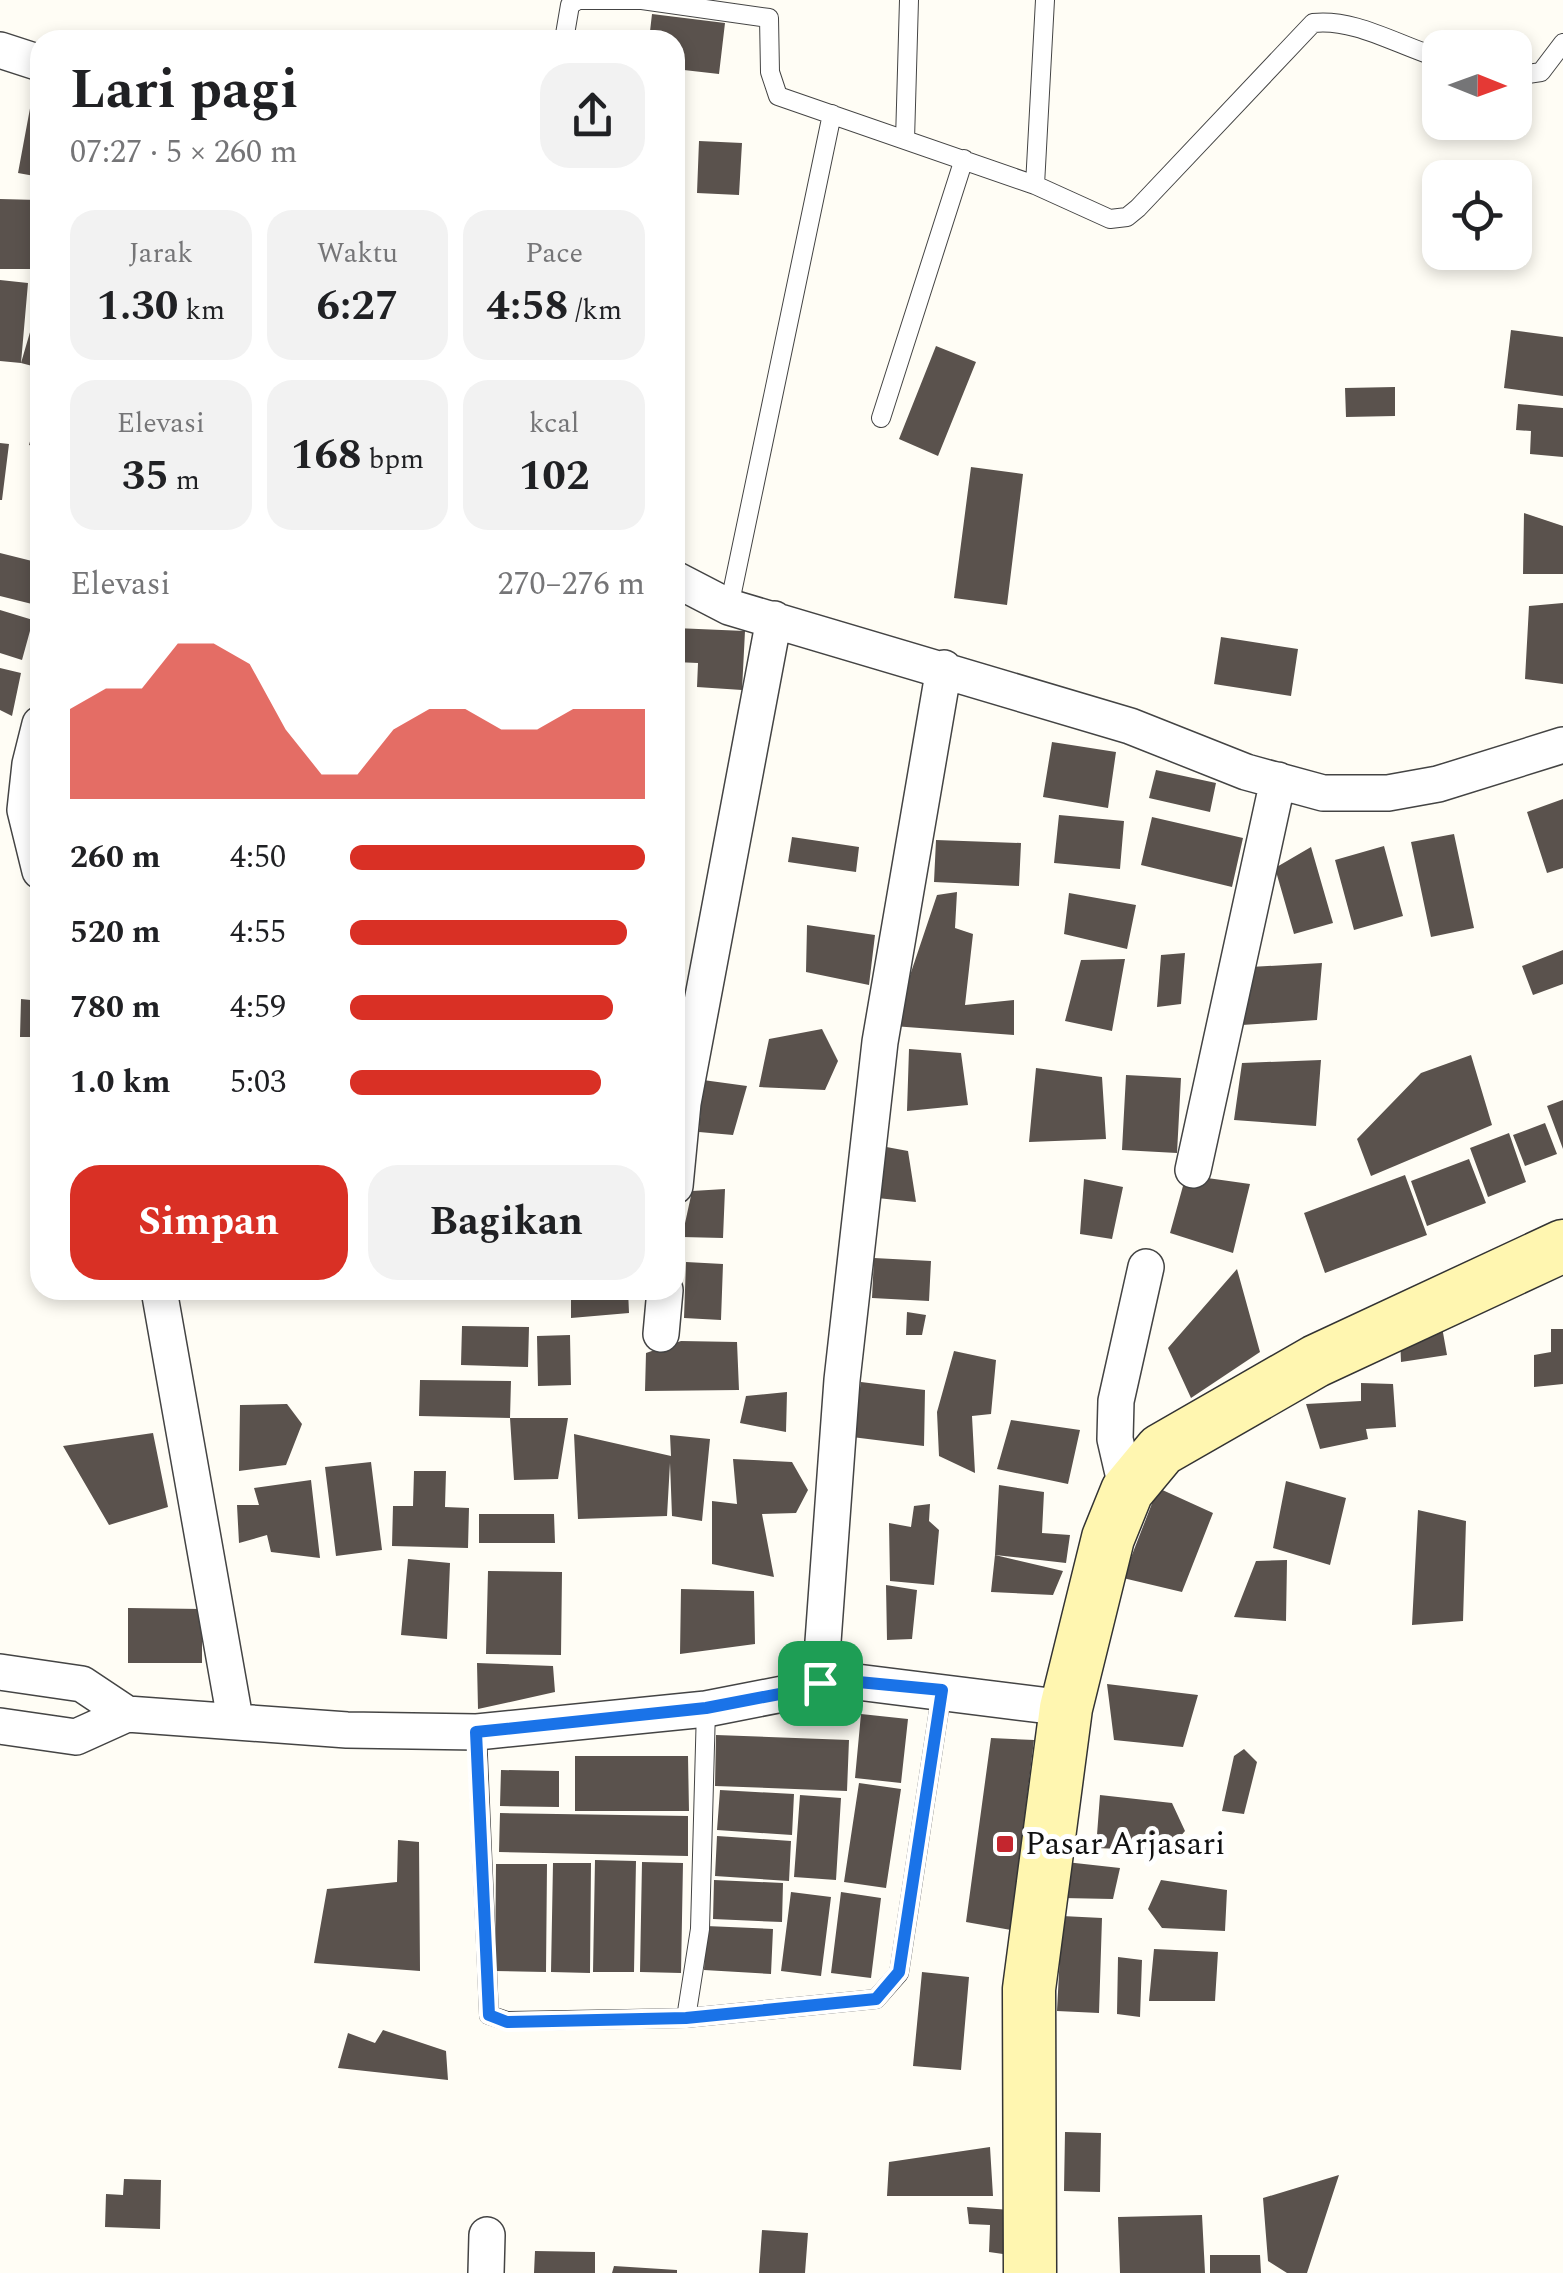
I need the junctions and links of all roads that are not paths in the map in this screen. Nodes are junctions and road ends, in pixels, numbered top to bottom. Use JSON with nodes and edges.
{"nodes":[{"id":1,"x":642,"y":0,"type":"edge"},
{"id":2,"x":908,"y":0,"type":"edge"},
{"id":3,"x":1045,"y":0,"type":"edge"},
{"id":4,"x":769,"y":9,"type":"edge"},
{"id":5,"x":566,"y":30,"type":"edge"},
{"id":6,"x":1563,"y":43,"type":"edge"},
{"id":7,"x":0,"y":50,"type":"edge"},
{"id":8,"x":1422,"y":53,"type":"edge"},
{"id":9,"x":30,"y":60,"type":"edge"},
{"id":10,"x":1532,"y":73,"type":"edge"},
{"id":11,"x":832,"y":114,"type":"junction"},
{"id":12,"x":905,"y":140,"type":"junction"},
{"id":13,"x":964,"y":159,"type":"junction"},
{"id":14,"x":1035,"y":185,"type":"junction"},
{"id":15,"x":881,"y":418,"type":"dead end"},
{"id":16,"x":685,"y":585,"type":"edge"},
{"id":17,"x":729,"y":607,"type":"junction"},
{"id":18,"x":774,"y":618,"type":"junction"},
{"id":19,"x":944,"y":668,"type":"junction"},
{"id":20,"x":1563,"y":745,"type":"edge"},
{"id":21,"x":30,"y":764,"type":"edge"},
{"id":22,"x":1278,"y":780,"type":"junction"},
{"id":23,"x":30,"y":830,"type":"edge"},
{"id":24,"x":685,"y":1088,"type":"edge"},
{"id":25,"x":1193,"y":1170,"type":"dead end"},
{"id":26,"x":1563,"y":1246,"type":"edge"},
{"id":27,"x":1146,"y":1267,"type":"dead end"},
{"id":28,"x":161,"y":1300,"type":"edge"},
{"id":29,"x":665,"y":1300,"type":"edge"},
{"id":30,"x":662,"y":1334,"type":"dead end"},
{"id":31,"x":1127,"y":1491,"type":"junction"},
{"id":32,"x":0,"y":1672,"type":"edge"},
{"id":33,"x":820,"y":1683,"type":"junction"},
{"id":34,"x":942,"y":1690,"type":"junction"},
{"id":35,"x":706,"y":1708,"type":"junction"},
{"id":36,"x":1066,"y":1708,"type":"junction"},
{"id":37,"x":128,"y":1714,"type":"junction"},
{"id":38,"x":235,"y":1719,"type":"junction"},
{"id":39,"x":0,"y":1726,"type":"edge"},
{"id":40,"x":476,"y":1732,"type":"junction"},
{"id":41,"x":686,"y":2018,"type":"junction"},
{"id":42,"x":488,"y":2235,"type":"dead end"},
{"id":43,"x":486,"y":2273,"type":"edge"},
{"id":44,"x":1030,"y":2273,"type":"edge"}],
"edges":[{"from":1,"to":4,"type":"lane"},
{"from":1,"to":5,"type":"lane"},
{"from":2,"to":12,"type":"lane"},
{"from":3,"to":14,"type":"lane"},
{"from":4,"to":11,"type":"lane"},
{"from":6,"to":10,"type":"lane"},
{"from":7,"to":9,"type":"street"},
{"from":8,"to":14,"type":"lane"},
{"from":11,"to":12,"type":"lane"},
{"from":11,"to":17,"type":"lane"},
{"from":12,"to":13,"type":"lane"},
{"from":13,"to":14,"type":"lane"},
{"from":13,"to":15,"type":"lane"},
{"from":16,"to":17,"type":"street"},
{"from":17,"to":18,"type":"street"},
{"from":18,"to":19,"type":"street"},
{"from":18,"to":24,"type":"street"},
{"from":19,"to":22,"type":"street"},
{"from":19,"to":33,"type":"street"},
{"from":20,"to":22,"type":"street"},
{"from":21,"to":23,"type":"street"},
{"from":22,"to":25,"type":"street"},
{"from":26,"to":31,"type":"street"},
{"from":27,"to":31,"type":"street"},
{"from":28,"to":38,"type":"street"},
{"from":29,"to":30,"type":"street"},
{"from":31,"to":36,"type":"street"},
{"from":32,"to":37,"type":"street"},
{"from":33,"to":34,"type":"street"},
{"from":33,"to":35,"type":"street"},
{"from":34,"to":36,"type":"street"},
{"from":34,"to":41,"type":"lane"},
{"from":35,"to":40,"type":"street"},
{"from":35,"to":41,"type":"lane"},
{"from":36,"to":44,"type":"street"},
{"from":37,"to":38,"type":"street"},
{"from":37,"to":39,"type":"street"},
{"from":38,"to":40,"type":"street"},
{"from":40,"to":41,"type":"lane"},
{"from":42,"to":43,"type":"street"}]}
